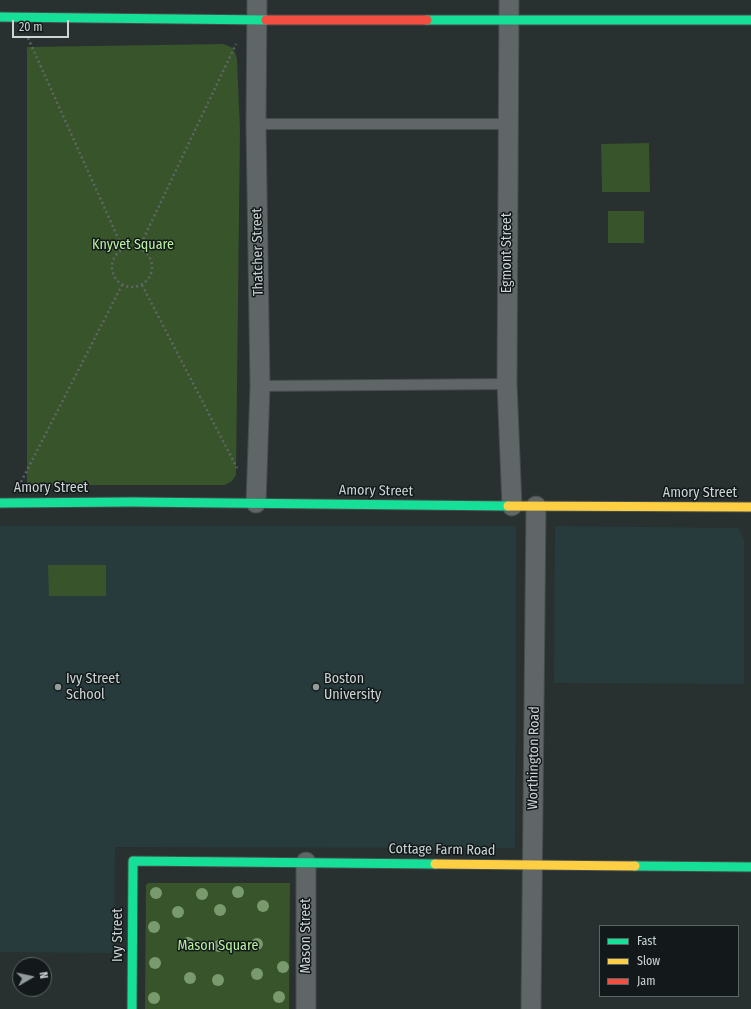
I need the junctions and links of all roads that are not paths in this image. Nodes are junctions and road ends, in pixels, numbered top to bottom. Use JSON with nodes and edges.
{"nodes":[{"id":1,"x":257,"y":0,"type":"edge"},
{"id":2,"x":509,"y":0,"type":"edge"},
{"id":3,"x":0,"y":17,"type":"edge"},
{"id":4,"x":257,"y":20,"type":"junction"},
{"id":5,"x":509,"y":20,"type":"junction"},
{"id":6,"x":751,"y":20,"type":"edge"},
{"id":7,"x":256,"y":124,"type":"junction"},
{"id":8,"x":508,"y":124,"type":"junction"},
{"id":9,"x":507,"y":384,"type":"junction"},
{"id":10,"x":260,"y":386,"type":"junction"},
{"id":11,"x":0,"y":503,"type":"edge"},
{"id":12,"x":256,"y":503,"type":"junction"},
{"id":13,"x":512,"y":506,"type":"junction"},
{"id":14,"x":536,"y":506,"type":"junction"},
{"id":15,"x":751,"y":507,"type":"edge"},
{"id":16,"x":133,"y":861,"type":"joint"},
{"id":17,"x":306,"y":862,"type":"junction"},
{"id":18,"x":532,"y":864,"type":"junction"},
{"id":19,"x":751,"y":867,"type":"edge"},
{"id":20,"x":132,"y":1009,"type":"edge"},
{"id":21,"x":306,"y":1009,"type":"edge"},
{"id":22,"x":531,"y":1009,"type":"edge"}],
"edges":[{"from":1,"to":4,"type":"street","name":"Thatcher Street"},
{"from":2,"to":5,"type":"street","name":"Egmont Street"},
{"from":3,"to":4,"type":"street"},
{"from":4,"to":5,"type":"street"},
{"from":4,"to":7,"type":"street","name":"Thatcher Street"},
{"from":5,"to":6,"type":"street"},
{"from":5,"to":8,"type":"street","name":"Egmont Street"},
{"from":7,"to":8,"type":"lane"},
{"from":7,"to":10,"type":"street","name":"Thatcher Street"},
{"from":8,"to":9,"type":"street","name":"Egmont Street"},
{"from":9,"to":10,"type":"lane"},
{"from":9,"to":13,"type":"street","name":"Egmont Street"},
{"from":10,"to":12,"type":"street","name":"Thatcher Street"},
{"from":11,"to":12,"type":"street","name":"Amory Street"},
{"from":12,"to":13,"type":"street","name":"Amory Street"},
{"from":13,"to":14,"type":"street","name":"Amory Street"},
{"from":14,"to":15,"type":"street","name":"Amory Street"},
{"from":14,"to":18,"type":"street","name":"Worthington Road"},
{"from":16,"to":17,"type":"street","name":"Cottage Farm Road"},
{"from":16,"to":20,"type":"street","name":"Ivy Street"},
{"from":17,"to":18,"type":"street","name":"Cottage Farm Road"},
{"from":17,"to":21,"type":"street","name":"Mason Street"},
{"from":18,"to":19,"type":"street","name":"Cottage Farm Road"},
{"from":18,"to":22,"type":"street","name":"Worthington Road"}]}
